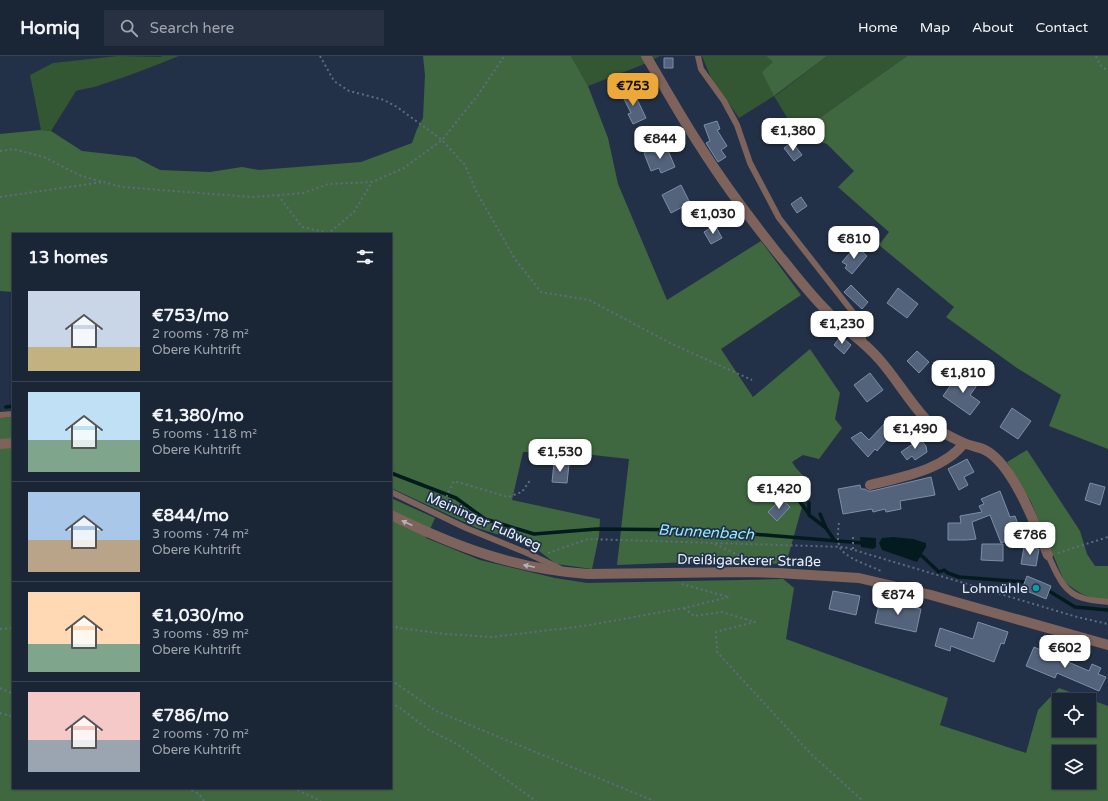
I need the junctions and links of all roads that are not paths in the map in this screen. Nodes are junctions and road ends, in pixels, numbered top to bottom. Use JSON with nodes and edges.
{"nodes":[{"id":1,"x":646,"y":56,"type":"edge"},
{"id":2,"x":698,"y":56,"type":"edge"},
{"id":3,"x":865,"y":343,"type":"junction"},
{"id":4,"x":12,"y":414,"type":"edge"},
{"id":5,"x":0,"y":415,"type":"edge"},
{"id":6,"x":12,"y":442,"type":"edge"},
{"id":7,"x":964,"y":443,"type":"junction"},
{"id":8,"x":0,"y":444,"type":"edge"},
{"id":9,"x":870,"y":485,"type":"dead end"},
{"id":10,"x":392,"y":492,"type":"edge"},
{"id":11,"x":392,"y":515,"type":"edge"},
{"id":12,"x":1048,"y":555,"type":"joint"},
{"id":13,"x":567,"y":572,"type":"junction"},
{"id":14,"x":1108,"y":602,"type":"edge"},
{"id":15,"x":1108,"y":645,"type":"edge"}],
"edges":[{"from":1,"to":3,"type":"street"},
{"from":2,"to":3,"type":"lane"},
{"from":3,"to":7,"type":"street"},
{"from":4,"to":5,"type":"lane"},
{"from":6,"to":8,"type":"street"},
{"from":7,"to":9,"type":"street"},
{"from":7,"to":12,"type":"street"},
{"from":10,"to":13,"type":"lane","name":"Meininger Fußweg"},
{"from":13,"to":11,"type":"street","name":"Dreißigackerer Straße","one_way":true},
{"from":12,"to":14,"type":"lane"},
{"from":13,"to":15,"type":"street","name":"Dreißigackerer Straße"}]}
